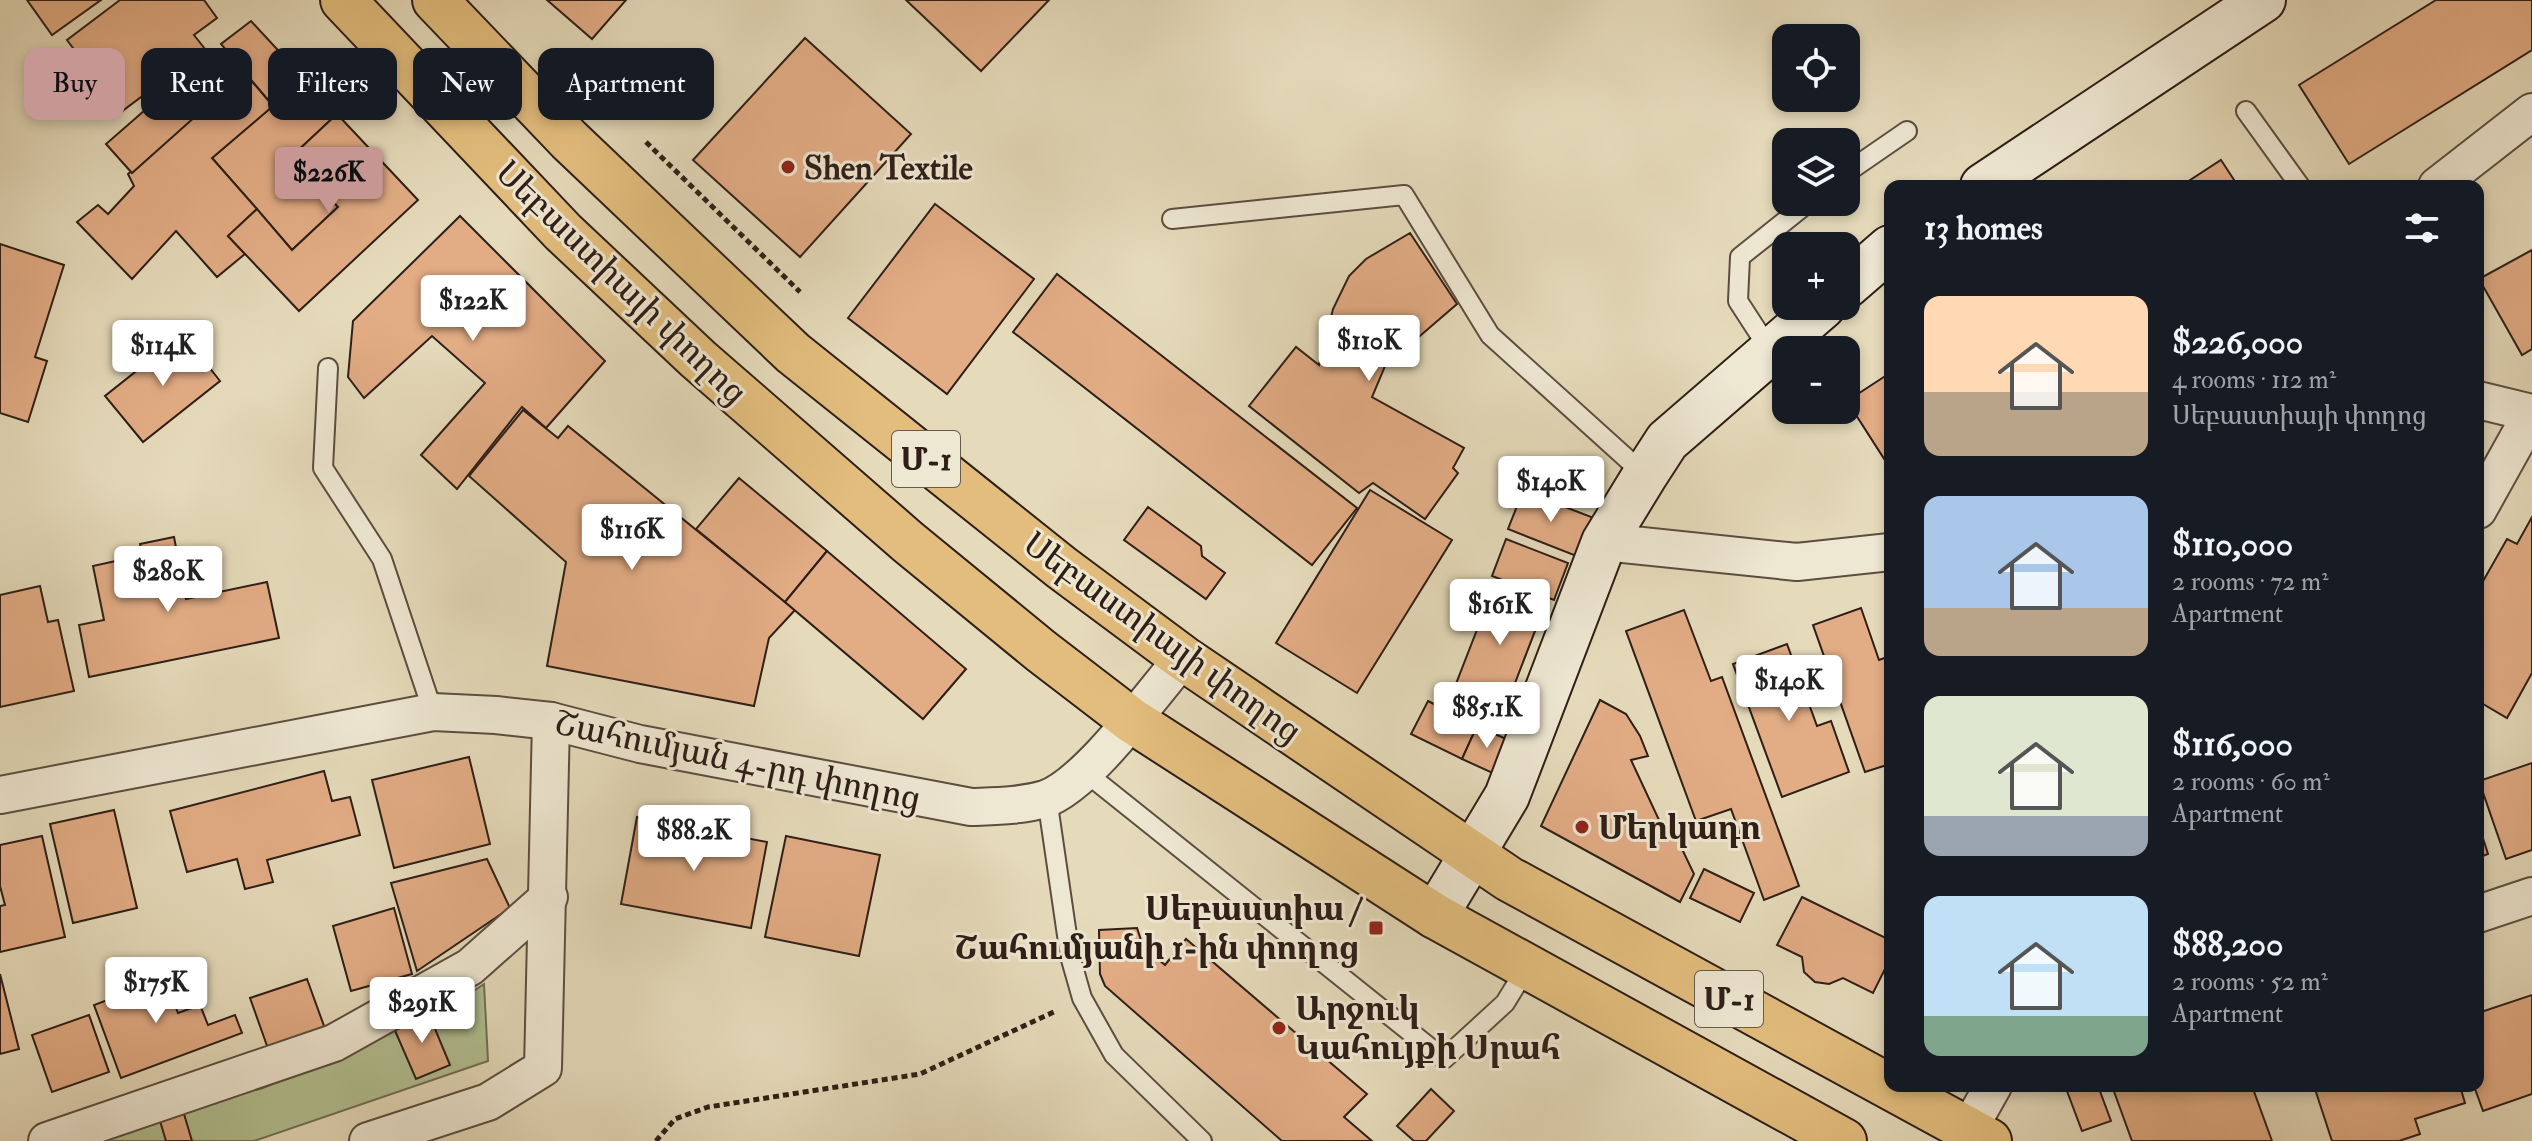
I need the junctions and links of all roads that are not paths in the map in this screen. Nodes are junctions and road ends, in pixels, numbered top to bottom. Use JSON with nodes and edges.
{"nodes":[{"id":1,"x":343,"y":0,"type":"edge"},
{"id":2,"x":435,"y":0,"type":"edge"},
{"id":3,"x":2263,"y":0,"type":"edge"},
{"id":4,"x":2246,"y":111,"type":"dead end"},
{"id":5,"x":2532,"y":112,"type":"edge"},
{"id":6,"x":1907,"y":131,"type":"dead end"},
{"id":7,"x":1860,"y":163,"type":"edge"},
{"id":8,"x":1992,"y":180,"type":"edge"},
{"id":9,"x":2296,"y":180,"type":"edge"},
{"id":10,"x":2445,"y":180,"type":"edge"},
{"id":11,"x":1791,"y":216,"type":"edge"},
{"id":12,"x":1172,"y":219,"type":"dead end"},
{"id":13,"x":1884,"y":253,"type":"edge"},
{"id":14,"x":1860,"y":274,"type":"edge"},
{"id":15,"x":1807,"y":320,"type":"edge"},
{"id":16,"x":1771,"y":352,"type":"junction"},
{"id":17,"x":328,"y":368,"type":"dead end"},
{"id":18,"x":2484,"y":401,"type":"edge"},
{"id":19,"x":2532,"y":413,"type":"edge"},
{"id":20,"x":1645,"y":475,"type":"junction"},
{"id":21,"x":2484,"y":499,"type":"edge"},
{"id":22,"x":1604,"y":542,"type":"junction"},
{"id":23,"x":1884,"y":553,"type":"edge"},
{"id":24,"x":1183,"y":658,"type":"junction"},
{"id":25,"x":433,"y":712,"type":"junction"},
{"id":26,"x":1131,"y":720,"type":"junction"},
{"id":27,"x":551,"y":721,"type":"junction"},
{"id":28,"x":1085,"y":772,"type":"junction"},
{"id":29,"x":0,"y":795,"type":"edge"},
{"id":30,"x":1047,"y":798,"type":"junction"},
{"id":31,"x":1470,"y":855,"type":"junction"},
{"id":32,"x":2532,"y":896,"type":"edge"},
{"id":33,"x":549,"y":897,"type":"junction"},
{"id":34,"x":2484,"y":912,"type":"edge"},
{"id":35,"x":1435,"y":916,"type":"junction"},
{"id":36,"x":1527,"y":967,"type":"junction"},
{"id":37,"x":1884,"y":1088,"type":"edge"},
{"id":38,"x":1892,"y":1092,"type":"edge"},
{"id":39,"x":1991,"y":1092,"type":"edge"},
{"id":40,"x":1973,"y":1137,"type":"edge"},
{"id":41,"x":47,"y":1141,"type":"edge"},
{"id":42,"x":368,"y":1141,"type":"edge"},
{"id":43,"x":1202,"y":1141,"type":"edge"},
{"id":44,"x":1844,"y":1141,"type":"edge"}],
"edges":[{"from":1,"to":26,"type":"main road","name":"Սեբաստիայի փողոց","number":"Մ-1"},
{"from":2,"to":24,"type":"main road","name":"Սեբաստիայի փողոց","number":"Մ-1"},
{"from":3,"to":8,"type":"street"},
{"from":4,"to":9,"type":"lane"},
{"from":5,"to":10,"type":"street"},
{"from":6,"to":7,"type":"lane"},
{"from":11,"to":16,"type":"lane"},
{"from":12,"to":20,"type":"lane"},
{"from":13,"to":14,"type":"street"},
{"from":15,"to":16,"type":"street"},
{"from":16,"to":20,"type":"street"},
{"from":17,"to":25,"type":"lane"},
{"from":18,"to":19,"type":"street"},
{"from":19,"to":21,"type":"street"},
{"from":20,"to":22,"type":"street"},
{"from":22,"to":23,"type":"street"},
{"from":22,"to":31,"type":"street"},
{"from":24,"to":26,"type":"street","name":"Շահումյան 4-րդ փողոց"},
{"from":24,"to":31,"type":"main road","name":"Սեբաստիայի փողոց","number":"Մ-1"},
{"from":25,"to":27,"type":"street","name":"Շահումյան 4-րդ փողոց"},
{"from":25,"to":29,"type":"street","name":"Շահումյան 4-րդ փողոց"},
{"from":26,"to":28,"type":"street","name":"Շահումյան 4-րդ փողոց"},
{"from":26,"to":35,"type":"main road","name":"Սեբաստիայի փողոց","number":"Մ-1"},
{"from":27,"to":30,"type":"street","name":"Շահումյան 4-րդ փողոց"},
{"from":27,"to":33,"type":"street"},
{"from":28,"to":30,"type":"street","name":"Շահումյան 4-րդ փողոց"},
{"from":28,"to":36,"type":"lane"},
{"from":30,"to":43,"type":"lane"},
{"from":31,"to":35,"type":"street"},
{"from":31,"to":37,"type":"main road","name":"Սեբաստիայի փողոց","number":"Մ-1"},
{"from":32,"to":34,"type":"street"},
{"from":33,"to":41,"type":"street"},
{"from":33,"to":42,"type":"street"},
{"from":35,"to":36,"type":"main road","name":"Սեբաստիայի փողոց","number":"Մ-1"},
{"from":36,"to":44,"type":"main road","name":"Սեբաստիայի փողոց","number":"Մ-1"},
{"from":38,"to":40,"type":"main road","name":"Սեբաստիայի փողոց","number":"Մ-1"},
{"from":39,"to":40,"type":"street"}]}
